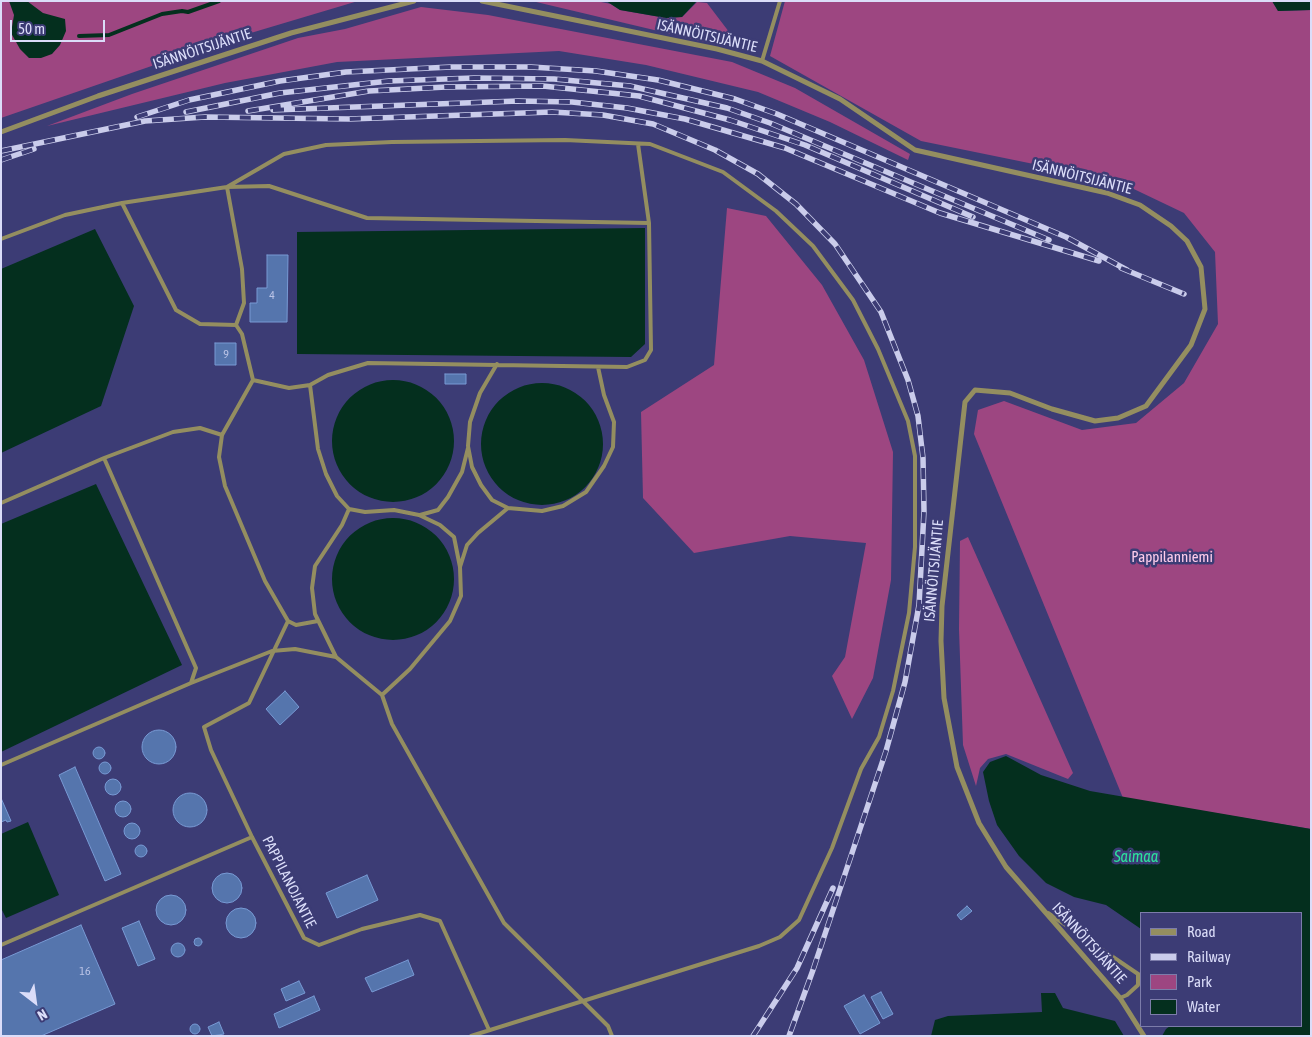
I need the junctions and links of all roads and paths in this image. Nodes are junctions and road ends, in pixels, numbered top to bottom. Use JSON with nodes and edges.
{"nodes":[{"id":1,"x":414,"y":1,"type":"edge"},
{"id":2,"x":482,"y":1,"type":"edge"},
{"id":3,"x":780,"y":1,"type":"edge"},
{"id":4,"x":762,"y":61,"type":"junction"},
{"id":5,"x":1,"y":132,"type":"edge"},
{"id":6,"x":638,"y":144,"type":"junction"},
{"id":7,"x":227,"y":188,"type":"junction"},
{"id":8,"x":122,"y":203,"type":"junction"},
{"id":9,"x":650,"y":223,"type":"junction"},
{"id":10,"x":1,"y":239,"type":"edge"},
{"id":11,"x":236,"y":325,"type":"junction"},
{"id":12,"x":496,"y":364,"type":"junction"},
{"id":13,"x":598,"y":367,"type":"junction"},
{"id":14,"x":253,"y":380,"type":"junction"},
{"id":15,"x":310,"y":385,"type":"junction"},
{"id":16,"x":222,"y":435,"type":"junction"},
{"id":17,"x":468,"y":446,"type":"junction"},
{"id":18,"x":104,"y":458,"type":"junction"},
{"id":19,"x":1,"y":503,"type":"edge"},
{"id":20,"x":508,"y":508,"type":"junction"},
{"id":21,"x":349,"y":509,"type":"junction"},
{"id":22,"x":419,"y":515,"type":"junction"},
{"id":23,"x":460,"y":567,"type":"junction"},
{"id":24,"x":288,"y":621,"type":"junction"},
{"id":25,"x":318,"y":621,"type":"junction"},
{"id":26,"x":272,"y":651,"type":"junction"},
{"id":27,"x":336,"y":656,"type":"junction"},
{"id":28,"x":191,"y":683,"type":"junction"},
{"id":29,"x":382,"y":695,"type":"junction"},
{"id":30,"x":1,"y":765,"type":"edge"},
{"id":31,"x":252,"y":837,"type":"junction"},
{"id":32,"x":1041,"y":908,"type":"junction"},
{"id":33,"x":1,"y":945,"type":"edge"},
{"id":34,"x":1140,"y":975,"type":"edge"},
{"id":35,"x":1120,"y":998,"type":"junction"},
{"id":36,"x":581,"y":1000,"type":"junction"},
{"id":37,"x":489,"y":1030,"type":"junction"},
{"id":38,"x":471,"y":1036,"type":"edge"},
{"id":39,"x":612,"y":1036,"type":"edge"},
{"id":40,"x":1144,"y":1036,"type":"edge"}],
"edges":[{"from":1,"to":5,"type":"street","name":"ISÄNNÖITSIJÄNTIE"},
{"from":2,"to":4,"type":"street","name":"ISÄNNÖITSIJÄNTIE"},
{"from":3,"to":4,"type":"lane"},
{"from":4,"to":32,"type":"street","name":"ISÄNNÖITSIJÄNTIE"},
{"from":6,"to":7,"type":"lane"},
{"from":6,"to":9,"type":"lane"},
{"from":6,"to":36,"type":"lane"},
{"from":7,"to":8,"type":"lane"},
{"from":7,"to":9,"type":"lane"},
{"from":7,"to":11,"type":"lane"},
{"from":8,"to":10,"type":"lane"},
{"from":8,"to":11,"type":"lane"},
{"from":9,"to":13,"type":"lane"},
{"from":11,"to":14,"type":"lane"},
{"from":12,"to":13,"type":"lane"},
{"from":12,"to":15,"type":"lane"},
{"from":12,"to":17,"type":"lane"},
{"from":13,"to":20,"type":"lane"},
{"from":14,"to":15,"type":"lane"},
{"from":14,"to":16,"type":"lane"},
{"from":15,"to":21,"type":"lane"},
{"from":16,"to":18,"type":"lane"},
{"from":16,"to":24,"type":"lane"},
{"from":17,"to":20,"type":"lane"},
{"from":17,"to":22,"type":"lane"},
{"from":18,"to":19,"type":"lane"},
{"from":18,"to":28,"type":"lane"},
{"from":20,"to":23,"type":"lane"},
{"from":21,"to":22,"type":"lane"},
{"from":21,"to":25,"type":"lane"},
{"from":22,"to":23,"type":"lane"},
{"from":23,"to":29,"type":"lane"},
{"from":24,"to":25,"type":"lane"},
{"from":24,"to":26,"type":"lane","name":"PAPPILANOJANTIE"},
{"from":25,"to":27,"type":"lane"},
{"from":26,"to":27,"type":"lane"},
{"from":26,"to":28,"type":"lane"},
{"from":26,"to":31,"type":"lane","name":"PAPPILANOJANTIE"},
{"from":27,"to":29,"type":"lane"},
{"from":28,"to":30,"type":"lane"},
{"from":29,"to":36,"type":"lane"},
{"from":31,"to":33,"type":"lane"},
{"from":31,"to":37,"type":"lane","name":"PAPPILANOJANTIE"},
{"from":32,"to":34,"type":"lane"},
{"from":32,"to":35,"type":"street","name":"ISÄNNÖITSIJÄNTIE"},
{"from":34,"to":35,"type":"lane"},
{"from":35,"to":40,"type":"street","name":"ISÄNNÖITSIJÄNTIE"},
{"from":36,"to":37,"type":"lane"},
{"from":36,"to":39,"type":"lane"},
{"from":37,"to":38,"type":"lane"}]}
